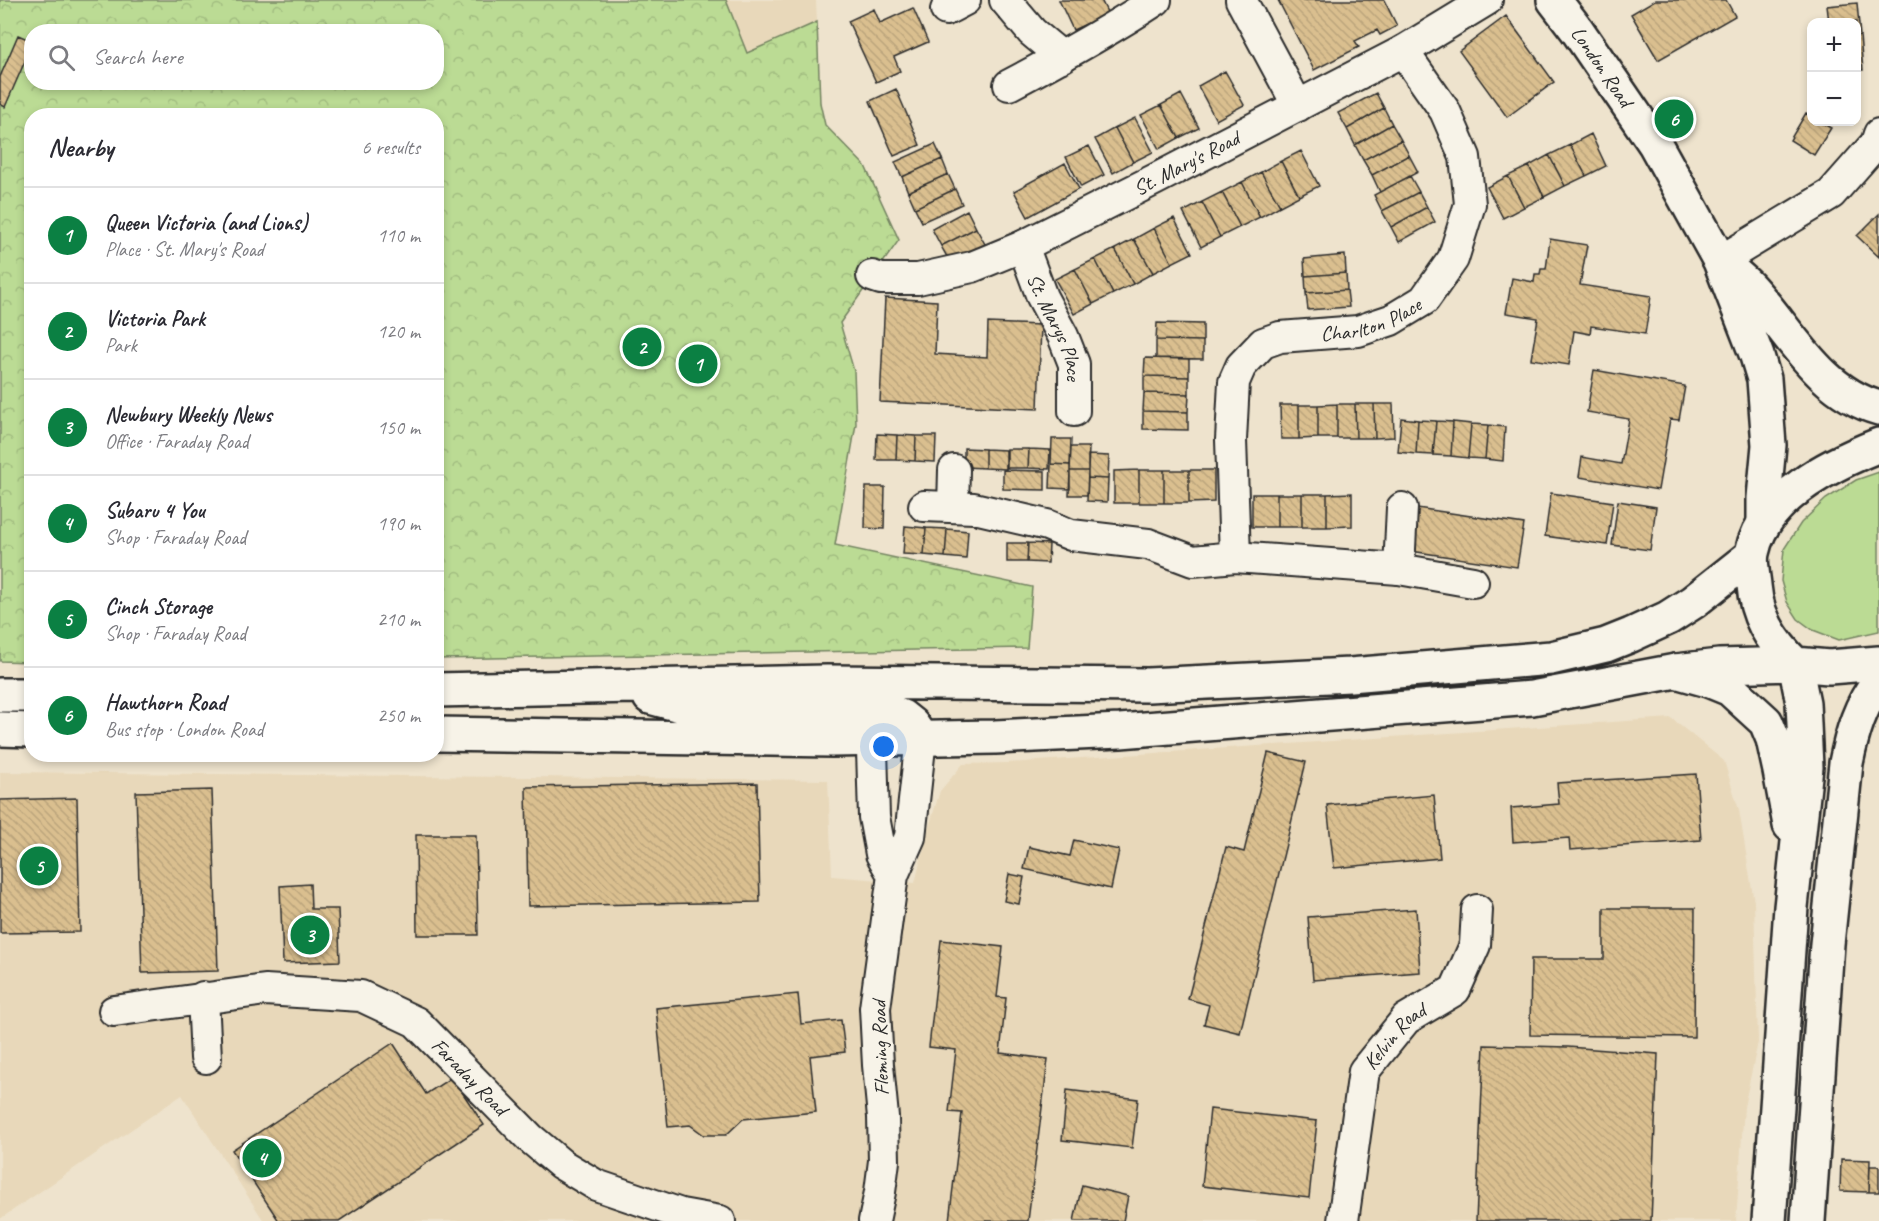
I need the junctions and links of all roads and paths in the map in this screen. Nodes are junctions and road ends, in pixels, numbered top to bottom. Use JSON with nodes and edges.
{"nodes":[{"id":1,"x":1005,"y":0,"type":"edge"},
{"id":2,"x":1156,"y":0,"type":"edge"},
{"id":3,"x":1241,"y":0,"type":"edge"},
{"id":4,"x":1487,"y":0,"type":"edge"},
{"id":5,"x":1554,"y":0,"type":"edge"},
{"id":6,"x":1403,"y":51,"type":"junction"},
{"id":7,"x":1062,"y":57,"type":"junction"},
{"id":8,"x":1010,"y":85,"type":"dead end"},
{"id":9,"x":1298,"y":106,"type":"junction"},
{"id":10,"x":1879,"y":134,"type":"edge"},
{"id":11,"x":1023,"y":246,"type":"junction"},
{"id":12,"x":1720,"y":261,"type":"junction"},
{"id":13,"x":872,"y":276,"type":"dead end"},
{"id":14,"x":1879,"y":408,"type":"edge"},
{"id":15,"x":1074,"y":411,"type":"dead end"},
{"id":16,"x":1879,"y":445,"type":"edge"},
{"id":17,"x":954,"y":470,"type":"dead end"},
{"id":18,"x":924,"y":506,"type":"dead end"},
{"id":19,"x":953,"y":507,"type":"junction"},
{"id":20,"x":1402,"y":508,"type":"dead end"},
{"id":21,"x":1764,"y":521,"type":"junction"},
{"id":22,"x":1751,"y":556,"type":"junction"},
{"id":23,"x":1235,"y":557,"type":"junction"},
{"id":24,"x":1399,"y":569,"type":"junction"},
{"id":25,"x":1473,"y":582,"type":"dead end"},
{"id":26,"x":1879,"y":663,"type":"edge"},
{"id":27,"x":1795,"y":664,"type":"junction"},
{"id":28,"x":1676,"y":671,"type":"junction"},
{"id":29,"x":1879,"y":681,"type":"edge"},
{"id":30,"x":444,"y":690,"type":"edge"},
{"id":31,"x":0,"y":695,"type":"edge"},
{"id":32,"x":24,"y":695,"type":"edge"},
{"id":33,"x":871,"y":710,"type":"junction"},
{"id":34,"x":0,"y":729,"type":"edge"},
{"id":35,"x":24,"y":730,"type":"edge"},
{"id":36,"x":444,"y":734,"type":"edge"},
{"id":37,"x":921,"y":738,"type":"junction"},
{"id":38,"x":1796,"y":856,"type":"junction"},
{"id":39,"x":893,"y":875,"type":"junction"},
{"id":40,"x":1477,"y":910,"type":"dead end"},
{"id":41,"x":202,"y":997,"type":"junction"},
{"id":42,"x":114,"y":1011,"type":"dead end"},
{"id":43,"x":206,"y":1059,"type":"dead end"},
{"id":44,"x":720,"y":1221,"type":"edge"},
{"id":45,"x":874,"y":1221,"type":"edge"},
{"id":46,"x":1343,"y":1221,"type":"edge"},
{"id":47,"x":1769,"y":1221,"type":"edge"},
{"id":48,"x":1808,"y":1221,"type":"edge"}],
"edges":[{"from":1,"to":7,"type":"street"},
{"from":2,"to":7,"type":"street"},
{"from":3,"to":9,"type":"street"},
{"from":4,"to":6,"type":"street","name":"St. Mary's Road"},
{"from":5,"to":12,"type":"main road","name":"London Road"},
{"from":6,"to":9,"type":"street","name":"St. Mary's Road"},
{"from":6,"to":23,"type":"street","name":"Charlton Place"},
{"from":7,"to":8,"type":"street"},
{"from":9,"to":11,"type":"street","name":"St. Mary's Road"},
{"from":10,"to":12,"type":"street"},
{"from":11,"to":13,"type":"street","name":"St. Mary's Road"},
{"from":11,"to":15,"type":"street","name":"St. Marys Place"},
{"from":12,"to":14,"type":"main road","name":"London Road"},
{"from":12,"to":21,"type":"main road","name":"London Road"},
{"from":16,"to":21,"type":"main road"},
{"from":17,"to":19,"type":"street"},
{"from":18,"to":19,"type":"street"},
{"from":19,"to":23,"type":"street"},
{"from":20,"to":24,"type":"street"},
{"from":21,"to":22,"type":"main road"},
{"from":22,"to":27,"type":"main road"},
{"from":22,"to":33,"type":"main road"},
{"from":23,"to":24,"type":"street"},
{"from":24,"to":25,"type":"street"},
{"from":26,"to":27,"type":"main road"},
{"from":27,"to":28,"type":"main road"},
{"from":27,"to":38,"type":"main road"},
{"from":28,"to":37,"type":"main road"},
{"from":28,"to":38,"type":"main road"},
{"from":29,"to":48,"type":"main road"},
{"from":30,"to":33,"type":"main road"},
{"from":31,"to":32,"type":"main road"},
{"from":33,"to":36,"type":"main road"},
{"from":33,"to":37,"type":"main road"},
{"from":33,"to":39,"type":"street"},
{"from":34,"to":35,"type":"main road"},
{"from":37,"to":39,"type":"street","name":"Fleming Road"},
{"from":38,"to":47,"type":"main road"},
{"from":39,"to":45,"type":"street","name":"Fleming Road"},
{"from":40,"to":46,"type":"street","name":"Kelvin Road"},
{"from":41,"to":42,"type":"street","name":"Faraday Road"},
{"from":41,"to":43,"type":"street"},
{"from":41,"to":44,"type":"street","name":"Faraday Road"}]}
